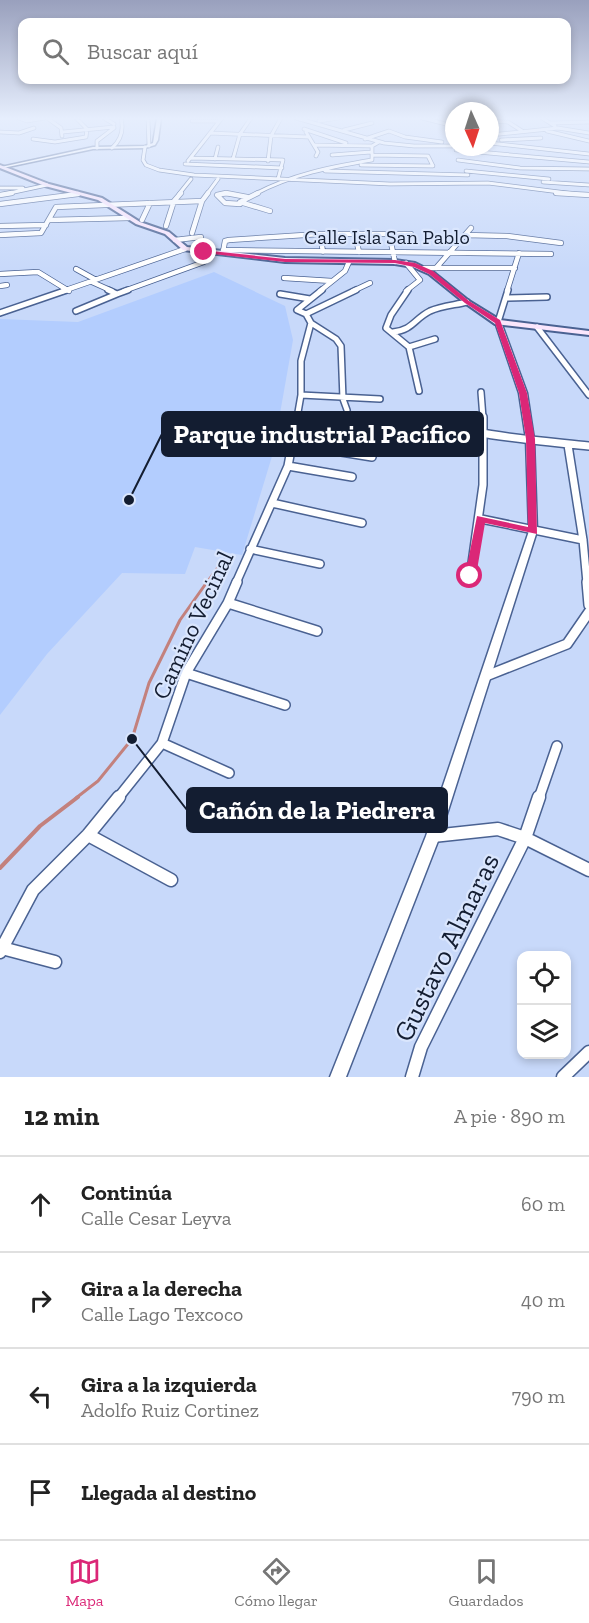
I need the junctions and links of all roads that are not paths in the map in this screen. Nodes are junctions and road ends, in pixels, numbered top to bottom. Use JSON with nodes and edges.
{"nodes":[{"id":1,"x":7,"y":168,"type":"edge"},
{"id":2,"x":159,"y":168,"type":"edge"},
{"id":3,"x":182,"y":168,"type":"edge"},
{"id":4,"x":282,"y":168,"type":"edge"},
{"id":5,"x":320,"y":168,"type":"edge"},
{"id":6,"x":464,"y":168,"type":"edge"},
{"id":7,"x":529,"y":168,"type":"edge"},
{"id":8,"x":314,"y":169,"type":"junction"},
{"id":9,"x":556,"y":169,"type":"joint"},
{"id":10,"x":589,"y":169,"type":"edge"},
{"id":11,"x":178,"y":173,"type":"junction"},
{"id":12,"x":467,"y":173,"type":"junction"},
{"id":13,"x":190,"y":179,"type":"dead end"},
{"id":14,"x":218,"y":179,"type":"dead end"},
{"id":15,"x":280,"y":179,"type":"junction"},
{"id":16,"x":527,"y":179,"type":"junction"},
{"id":17,"x":549,"y":179,"type":"dead end"},
{"id":18,"x":472,"y":182,"type":"junction"},
{"id":19,"x":46,"y":185,"type":"junction"},
{"id":20,"x":589,"y":185,"type":"edge"},
{"id":21,"x":0,"y":188,"type":"edge"},
{"id":22,"x":27,"y":188,"type":"junction"},
{"id":23,"x":78,"y":194,"type":"junction"},
{"id":24,"x":0,"y":195,"type":"edge"},
{"id":25,"x":589,"y":195,"type":"edge"},
{"id":26,"x":247,"y":197,"type":"junction"},
{"id":27,"x":174,"y":201,"type":"junction"},
{"id":28,"x":201,"y":201,"type":"junction"},
{"id":29,"x":150,"y":203,"type":"junction"},
{"id":30,"x":0,"y":204,"type":"edge"},
{"id":31,"x":240,"y":204,"type":"junction"},
{"id":32,"x":113,"y":205,"type":"junction"},
{"id":33,"x":270,"y":211,"type":"dead end"},
{"id":34,"x":129,"y":218,"type":"junction"},
{"id":35,"x":142,"y":220,"type":"dead end"},
{"id":36,"x":48,"y":222,"type":"junction"},
{"id":37,"x":0,"y":226,"type":"edge"},
{"id":38,"x":166,"y":226,"type":"dead end"},
{"id":39,"x":471,"y":228,"type":"dead end"},
{"id":40,"x":192,"y":233,"type":"dead end"},
{"id":41,"x":389,"y":233,"type":"junction"},
{"id":42,"x":320,"y":234,"type":"junction"},
{"id":43,"x":355,"y":234,"type":"junction"},
{"id":44,"x":411,"y":234,"type":"dead end"},
{"id":45,"x":0,"y":235,"type":"edge"},
{"id":46,"x":287,"y":235,"type":"junction"},
{"id":47,"x":465,"y":235,"type":"junction"},
{"id":48,"x":201,"y":237,"type":"dead end"},
{"id":49,"x":175,"y":240,"type":"junction"},
{"id":50,"x":561,"y":243,"type":"dead end"},
{"id":51,"x":185,"y":249,"type":"junction"},
{"id":52,"x":204,"y":252,"type":"junction"},
{"id":53,"x":223,"y":252,"type":"junction"},
{"id":54,"x":286,"y":252,"type":"junction"},
{"id":55,"x":323,"y":252,"type":"junction"},
{"id":56,"x":359,"y":252,"type":"junction"},
{"id":57,"x":393,"y":252,"type":"junction"},
{"id":58,"x":448,"y":252,"type":"junction"},
{"id":59,"x":519,"y":252,"type":"junction"},
{"id":60,"x":551,"y":254,"type":"dead end"},
{"id":61,"x":285,"y":260,"type":"junction"},
{"id":62,"x":349,"y":262,"type":"junction"},
{"id":63,"x":395,"y":262,"type":"junction"},
{"id":64,"x":406,"y":263,"type":"junction"},
{"id":65,"x":424,"y":268,"type":"junction"},
{"id":66,"x":436,"y":268,"type":"junction"},
{"id":67,"x":515,"y":268,"type":"junction"},
{"id":68,"x":76,"y":269,"type":"dead end"},
{"id":69,"x":0,"y":274,"type":"edge"},
{"id":70,"x":284,"y":278,"type":"dead end"},
{"id":71,"x":94,"y":281,"type":"junction"},
{"id":72,"x":332,"y":281,"type":"junction"},
{"id":73,"x":370,"y":283,"type":"dead end"},
{"id":74,"x":7,"y":285,"type":"dead end"},
{"id":75,"x":0,"y":286,"type":"edge"},
{"id":76,"x":69,"y":291,"type":"junction"},
{"id":77,"x":117,"y":294,"type":"junction"},
{"id":78,"x":280,"y":294,"type":"dead end"},
{"id":79,"x":547,"y":297,"type":"dead end"},
{"id":80,"x":506,"y":298,"type":"junction"},
{"id":81,"x":310,"y":299,"type":"junction"},
{"id":82,"x":467,"y":302,"type":"junction"},
{"id":83,"x":76,"y":311,"type":"dead end"},
{"id":84,"x":0,"y":314,"type":"edge"},
{"id":85,"x":306,"y":314,"type":"junction"},
{"id":86,"x":498,"y":322,"type":"junction"},
{"id":87,"x":311,"y":323,"type":"junction"},
{"id":88,"x":537,"y":327,"type":"junction"},
{"id":89,"x":393,"y":332,"type":"junction"},
{"id":90,"x":589,"y":333,"type":"edge"},
{"id":91,"x":435,"y":339,"type":"dead end"},
{"id":92,"x":409,"y":347,"type":"junction"},
{"id":93,"x":419,"y":391,"type":"dead end"},
{"id":94,"x":481,"y":392,"type":"dead end"},
{"id":95,"x":301,"y":395,"type":"junction"},
{"id":96,"x":589,"y":395,"type":"edge"},
{"id":97,"x":343,"y":399,"type":"junction"},
{"id":98,"x":380,"y":399,"type":"dead end"},
{"id":99,"x":347,"y":410,"type":"dead end"},
{"id":100,"x":426,"y":421,"type":"dead end"},
{"id":101,"x":295,"y":426,"type":"junction"},
{"id":102,"x":391,"y":433,"type":"dead end"},
{"id":103,"x":486,"y":433,"type":"junction"},
{"id":104,"x":530,"y":439,"type":"junction"},
{"id":105,"x":292,"y":444,"type":"junction"},
{"id":106,"x":568,"y":445,"type":"junction"},
{"id":107,"x":589,"y":446,"type":"edge"},
{"id":108,"x":372,"y":457,"type":"dead end"},
{"id":109,"x":288,"y":466,"type":"junction"},
{"id":110,"x":352,"y":477,"type":"dead end"},
{"id":111,"x":272,"y":503,"type":"junction"},
{"id":112,"x":481,"y":519,"type":"junction"},
{"id":113,"x":362,"y":523,"type":"dead end"},
{"id":114,"x":533,"y":531,"type":"junction"},
{"id":115,"x":583,"y":540,"type":"junction"},
{"id":116,"x":250,"y":549,"type":"junction"},
{"id":117,"x":320,"y":564,"type":"dead end"},
{"id":118,"x":470,"y":576,"type":"dead end"},
{"id":119,"x":228,"y":603,"type":"junction"},
{"id":120,"x":589,"y":605,"type":"edge"},
{"id":121,"x":589,"y":612,"type":"edge"},
{"id":122,"x":317,"y":631,"type":"dead end"},
{"id":123,"x":186,"y":673,"type":"junction"},
{"id":124,"x":486,"y":676,"type":"junction"},
{"id":125,"x":285,"y":705,"type":"dead end"},
{"id":126,"x":162,"y":742,"type":"junction"},
{"id":127,"x":557,"y":746,"type":"dead end"},
{"id":128,"x":229,"y":773,"type":"dead end"},
{"id":129,"x":88,"y":835,"type":"junction"},
{"id":130,"x":432,"y":836,"type":"junction"},
{"id":131,"x":525,"y":838,"type":"junction"},
{"id":132,"x":589,"y":870,"type":"edge"},
{"id":133,"x":171,"y":880,"type":"dead end"},
{"id":134,"x":1,"y":950,"type":"edge"},
{"id":135,"x":55,"y":962,"type":"dead end"},
{"id":136,"x":589,"y":1052,"type":"edge"},
{"id":137,"x":338,"y":1077,"type":"edge"},
{"id":138,"x":412,"y":1077,"type":"edge"},
{"id":139,"x":563,"y":1077,"type":"edge"}],
"edges":[{"from":1,"to":19,"type":"main road"},
{"from":2,"to":11,"type":"street"},
{"from":3,"to":11,"type":"street"},
{"from":4,"to":15,"type":"street"},
{"from":5,"to":8,"type":"street"},
{"from":6,"to":12,"type":"street"},
{"from":7,"to":9,"type":"street"},
{"from":8,"to":12,"type":"street"},
{"from":8,"to":15,"type":"street"},
{"from":9,"to":10,"type":"street"},
{"from":11,"to":15,"type":"street"},
{"from":12,"to":16,"type":"street"},
{"from":12,"to":18,"type":"street"},
{"from":13,"to":27,"type":"street"},
{"from":14,"to":28,"type":"street"},
{"from":15,"to":18,"type":"street"},
{"from":15,"to":26,"type":"street"},
{"from":16,"to":17,"type":"street"},
{"from":16,"to":20,"type":"street"},
{"from":18,"to":25,"type":"street"},
{"from":19,"to":22,"type":"street"},
{"from":19,"to":23,"type":"main road"},
{"from":21,"to":22,"type":"street"},
{"from":22,"to":24,"type":"street"},
{"from":23,"to":30,"type":"street"},
{"from":23,"to":32,"type":"main road"},
{"from":26,"to":31,"type":"street"},
{"from":26,"to":31,"type":"street"},
{"from":27,"to":28,"type":"street"},
{"from":27,"to":29,"type":"street"},
{"from":27,"to":38,"type":"street"},
{"from":28,"to":40,"type":"street"},
{"from":29,"to":32,"type":"street"},
{"from":29,"to":35,"type":"street"},
{"from":31,"to":33,"type":"street"},
{"from":32,"to":34,"type":"main road"},
{"from":32,"to":36,"type":"street"},
{"from":34,"to":36,"type":"street"},
{"from":34,"to":49,"type":"main road"},
{"from":36,"to":37,"type":"street"},
{"from":36,"to":45,"type":"street"},
{"from":39,"to":47,"type":"street"},
{"from":41,"to":43,"type":"street"},
{"from":41,"to":44,"type":"street"},
{"from":41,"to":57,"type":"street"},
{"from":42,"to":43,"type":"street"},
{"from":42,"to":46,"type":"street"},
{"from":42,"to":55,"type":"street"},
{"from":43,"to":56,"type":"street"},
{"from":46,"to":53,"type":"street"},
{"from":46,"to":54,"type":"street"},
{"from":47,"to":50,"type":"street"},
{"from":47,"to":58,"type":"street"},
{"from":48,"to":49,"type":"street"},
{"from":49,"to":51,"type":"main road"},
{"from":51,"to":52,"type":"main road"},
{"from":51,"to":71,"type":"street"},
{"from":52,"to":53,"type":"main road"},
{"from":52,"to":77,"type":"street"},
{"from":53,"to":54,"type":"street","name":"Calle Isla San Pablo"},
{"from":53,"to":61,"type":"main road"},
{"from":54,"to":55,"type":"street","name":"Calle Isla San Pablo"},
{"from":54,"to":61,"type":"street"},
{"from":55,"to":56,"type":"street","name":"Calle Isla San Pablo"},
{"from":56,"to":57,"type":"street","name":"Calle Isla San Pablo"},
{"from":57,"to":58,"type":"street","name":"Calle Isla San Pablo"},
{"from":57,"to":63,"type":"street"},
{"from":58,"to":59,"type":"street","name":"Calle Isla San Pablo"},
{"from":58,"to":66,"type":"street"},
{"from":59,"to":60,"type":"street","name":"Calle Isla San Pablo"},
{"from":59,"to":67,"type":"street"},
{"from":61,"to":62,"type":"main road"},
{"from":62,"to":63,"type":"main road"},
{"from":62,"to":72,"type":"street"},
{"from":63,"to":64,"type":"main road"},
{"from":64,"to":65,"type":"main road"},
{"from":64,"to":89,"type":"street"},
{"from":65,"to":66,"type":"street"},
{"from":65,"to":82,"type":"main road"},
{"from":66,"to":67,"type":"street"},
{"from":67,"to":80,"type":"street"},
{"from":68,"to":71,"type":"street"},
{"from":69,"to":76,"type":"street"},
{"from":70,"to":72,"type":"street"},
{"from":71,"to":76,"type":"street"},
{"from":71,"to":77,"type":"street"},
{"from":72,"to":81,"type":"street"},
{"from":73,"to":85,"type":"street"},
{"from":74,"to":75,"type":"street"},
{"from":76,"to":84,"type":"street"},
{"from":77,"to":83,"type":"street"},
{"from":78,"to":81,"type":"street"},
{"from":79,"to":80,"type":"street"},
{"from":80,"to":86,"type":"street"},
{"from":81,"to":85,"type":"street"},
{"from":82,"to":86,"type":"main road"},
{"from":82,"to":89,"type":"street"},
{"from":85,"to":87,"type":"street"},
{"from":86,"to":88,"type":"main road"},
{"from":86,"to":104,"type":"street"},
{"from":87,"to":95,"type":"street","name":"Camino Vecinal"},
{"from":87,"to":97,"type":"street"},
{"from":88,"to":90,"type":"main road"},
{"from":88,"to":96,"type":"street"},
{"from":89,"to":92,"type":"street"},
{"from":91,"to":92,"type":"street"},
{"from":92,"to":93,"type":"street"},
{"from":94,"to":103,"type":"street"},
{"from":95,"to":97,"type":"street"},
{"from":95,"to":101,"type":"street","name":"Camino Vecinal"},
{"from":97,"to":98,"type":"street"},
{"from":97,"to":99,"type":"street"},
{"from":100,"to":103,"type":"street"},
{"from":101,"to":102,"type":"street"},
{"from":101,"to":105,"type":"street","name":"Camino Vecinal"},
{"from":103,"to":104,"type":"street"},
{"from":103,"to":112,"type":"street"},
{"from":104,"to":106,"type":"street"},
{"from":104,"to":114,"type":"street"},
{"from":105,"to":108,"type":"street"},
{"from":105,"to":109,"type":"street","name":"Camino Vecinal"},
{"from":106,"to":107,"type":"street"},
{"from":106,"to":115,"type":"street"},
{"from":109,"to":110,"type":"street"},
{"from":109,"to":111,"type":"street","name":"Camino Vecinal"},
{"from":111,"to":113,"type":"street"},
{"from":111,"to":116,"type":"street","name":"Camino Vecinal"},
{"from":112,"to":114,"type":"street"},
{"from":112,"to":118,"type":"street"},
{"from":114,"to":115,"type":"street"},
{"from":114,"to":124,"type":"street"},
{"from":115,"to":120,"type":"street"},
{"from":116,"to":117,"type":"street"},
{"from":116,"to":119,"type":"street","name":"Camino Vecinal"},
{"from":119,"to":122,"type":"street"},
{"from":119,"to":123,"type":"street","name":"Camino Vecinal"},
{"from":121,"to":124,"type":"street"},
{"from":123,"to":125,"type":"street"},
{"from":123,"to":126,"type":"street","name":"Camino Vecinal"},
{"from":124,"to":130,"type":"street"},
{"from":126,"to":128,"type":"street"},
{"from":126,"to":129,"type":"street","name":"Camino Vecinal"},
{"from":127,"to":131,"type":"street","name":"Gustavo Almaras"},
{"from":129,"to":133,"type":"street"},
{"from":129,"to":134,"type":"street","name":"Camino Vecinal"},
{"from":130,"to":131,"type":"street"},
{"from":130,"to":137,"type":"street"},
{"from":131,"to":132,"type":"street"},
{"from":131,"to":138,"type":"street","name":"Gustavo Almaras"},
{"from":134,"to":135,"type":"street"},
{"from":136,"to":139,"type":"street"}]}
